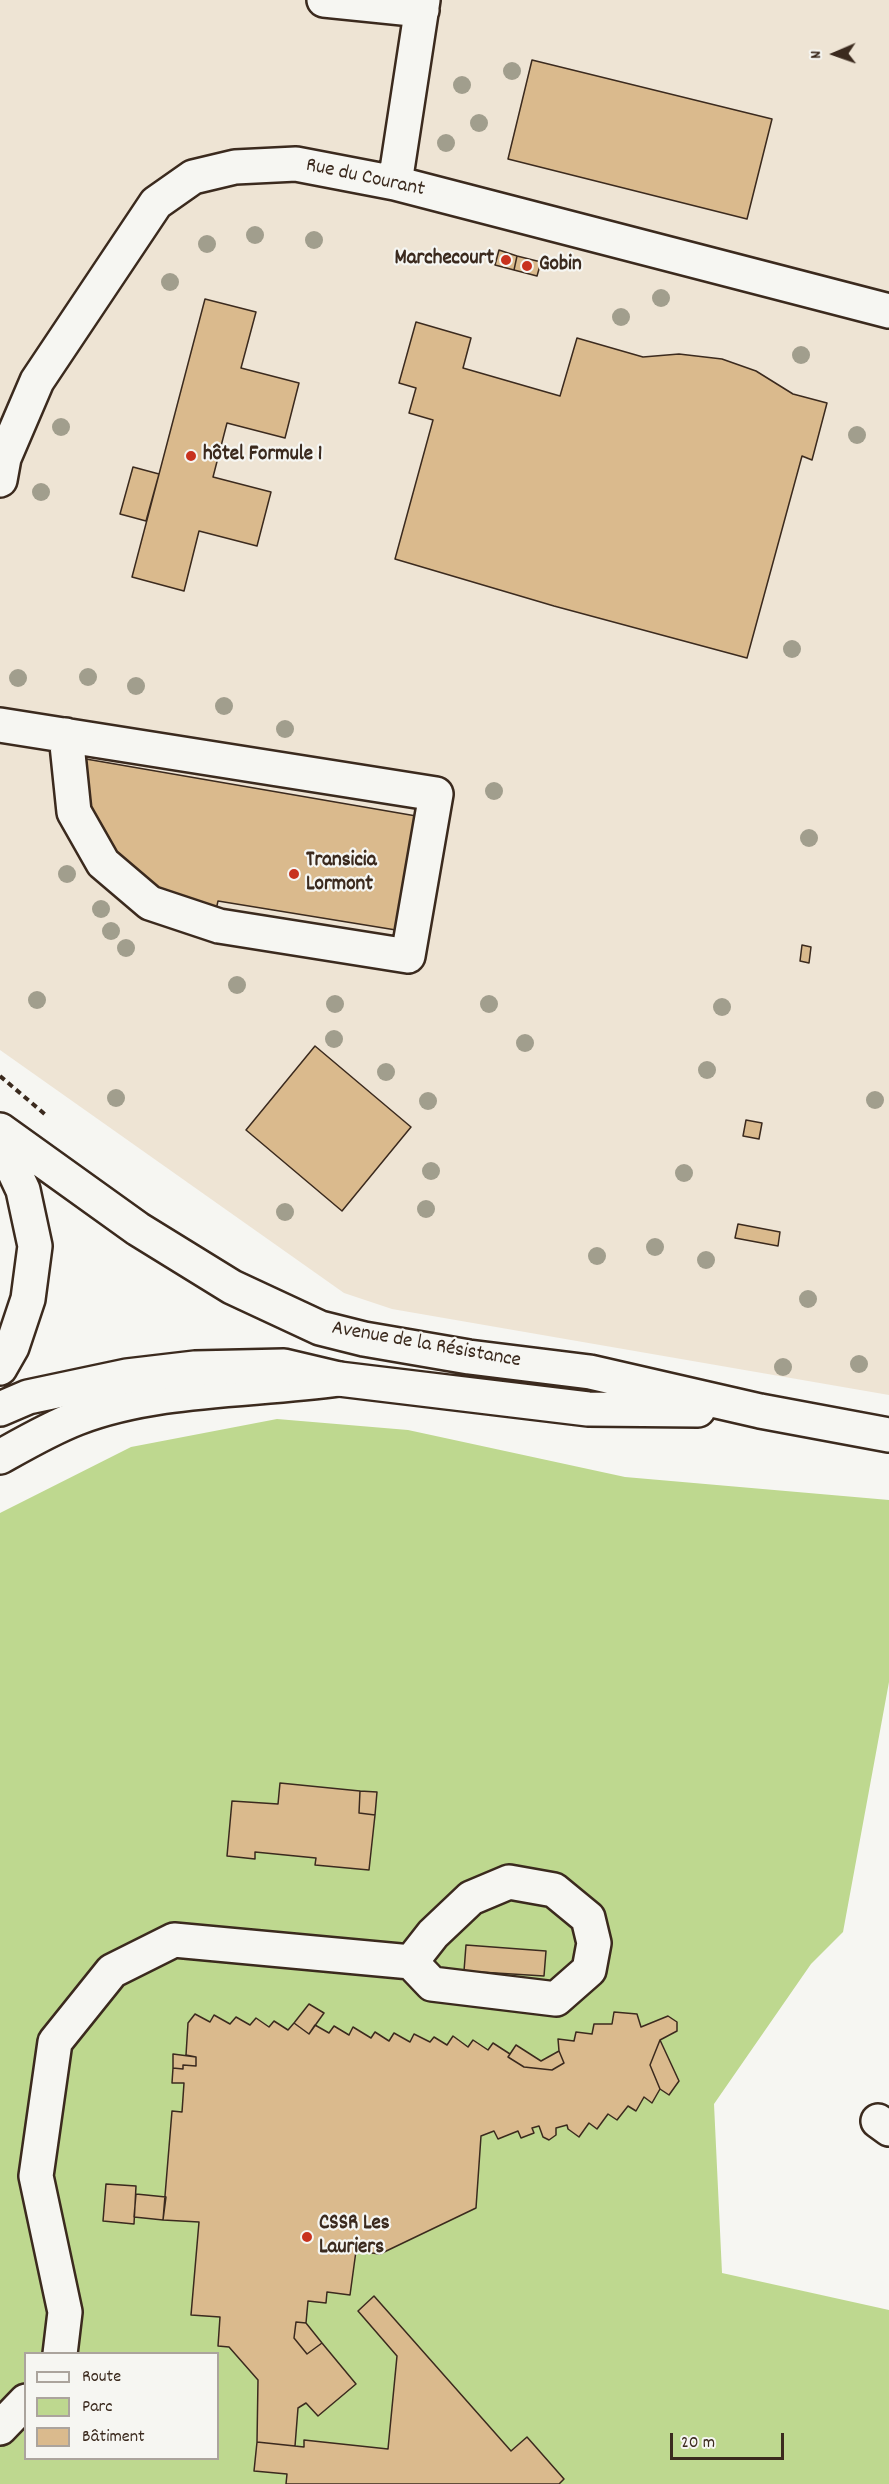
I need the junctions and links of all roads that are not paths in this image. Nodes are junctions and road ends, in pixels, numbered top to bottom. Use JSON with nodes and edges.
{"nodes":[{"id":1,"x":324,"y":0,"type":"edge"},
{"id":2,"x":422,"y":5,"type":"edge"},
{"id":3,"x":395,"y":183,"type":"junction"},
{"id":4,"x":889,"y":311,"type":"edge"},
{"id":5,"x":0,"y":480,"type":"edge"},
{"id":6,"x":0,"y":725,"type":"edge"},
{"id":7,"x":66,"y":735,"type":"junction"},
{"id":8,"x":0,"y":1130,"type":"edge"},
{"id":9,"x":0,"y":1141,"type":"edge"},
{"id":10,"x":0,"y":1368,"type":"edge"},
{"id":11,"x":339,"y":1379,"type":"junction"},
{"id":12,"x":0,"y":1409,"type":"edge"},
{"id":13,"x":760,"y":1411,"type":"junction"},
{"id":14,"x":889,"y":1435,"type":"edge"},
{"id":15,"x":0,"y":1457,"type":"edge"},
{"id":16,"x":411,"y":1962,"type":"junction"},
{"id":17,"x":60,"y":2352,"type":"edge"},
{"id":18,"x":24,"y":2403,"type":"edge"},
{"id":19,"x":0,"y":2428,"type":"edge"}],
"edges":[{"from":1,"to":2,"type":"main road"},
{"from":2,"to":3,"type":"main road"},
{"from":3,"to":4,"type":"main road","name":"Rue du Courant"},
{"from":3,"to":5,"type":"main road","name":"Rue du Courant"},
{"from":6,"to":7,"type":"main road"},
{"from":7,"to":7,"type":"main road"},
{"from":8,"to":13,"type":"main road","name":"Avenue de la Résistance"},
{"from":9,"to":10,"type":"main road"},
{"from":11,"to":12,"type":"main road","name":"Avenue de la Résistance"},
{"from":11,"to":13,"type":"main road","name":"Avenue de la Résistance"},
{"from":11,"to":15,"type":"main road","name":"Avenue de la Résistance"},
{"from":13,"to":14,"type":"main road","name":"Avenue de la Résistance"},
{"from":16,"to":16,"type":"main road"},
{"from":16,"to":17,"type":"main road"},
{"from":18,"to":19,"type":"main road"}]}
